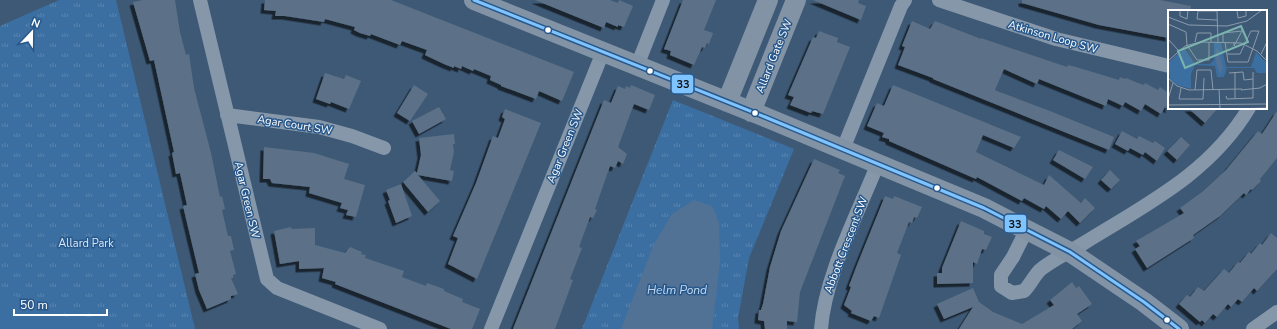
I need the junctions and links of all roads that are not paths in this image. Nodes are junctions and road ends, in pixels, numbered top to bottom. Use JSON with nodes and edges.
{"nodes":[{"id":1,"x":200,"y":0,"type":"edge"},
{"id":2,"x":474,"y":0,"type":"edge"},
{"id":3,"x":663,"y":0,"type":"edge"},
{"id":4,"x":768,"y":0,"type":"edge"},
{"id":5,"x":796,"y":0,"type":"edge"},
{"id":6,"x":905,"y":0,"type":"edge"},
{"id":7,"x":939,"y":0,"type":"edge"},
{"id":8,"x":603,"y":52,"type":"junction"},
{"id":9,"x":637,"y":66,"type":"junction"},
{"id":10,"x":1168,"y":66,"type":"edge"},
{"id":11,"x":727,"y":102,"type":"junction"},
{"id":12,"x":1247,"y":109,"type":"edge"},
{"id":13,"x":751,"y":112,"type":"junction"},
{"id":14,"x":227,"y":115,"type":"junction"},
{"id":15,"x":384,"y":148,"type":"dead end"},
{"id":16,"x":843,"y":149,"type":"junction"},
{"id":17,"x":878,"y":163,"type":"junction"},
{"id":18,"x":1027,"y":229,"type":"junction"},
{"id":19,"x":1070,"y":252,"type":"junction"},
{"id":20,"x":1277,"y":312,"type":"edge"},
{"id":21,"x":380,"y":329,"type":"edge"},
{"id":22,"x":491,"y":329,"type":"edge"},
{"id":23,"x":821,"y":329,"type":"edge"},
{"id":24,"x":1179,"y":329,"type":"edge"},
{"id":25,"x":1253,"y":329,"type":"edge"}],
"edges":[{"from":1,"to":14,"type":"street","name":"Agar Green SW"},
{"from":2,"to":8,"type":"street"},
{"from":3,"to":9,"type":"street"},
{"from":4,"to":11,"type":"street"},
{"from":5,"to":13,"type":"street","name":"Allard Gate SW"},
{"from":6,"to":16,"type":"street"},
{"from":7,"to":10,"type":"street","name":"Atkinson Loop SW"},
{"from":8,"to":9,"type":"street"},
{"from":8,"to":22,"type":"street","name":"Agar Green SW"},
{"from":9,"to":11,"type":"street"},
{"from":11,"to":13,"type":"street"},
{"from":12,"to":19,"type":"street"},
{"from":13,"to":16,"type":"street"},
{"from":14,"to":15,"type":"street","name":"Agar Court SW"},
{"from":14,"to":21,"type":"street","name":"Agar Green SW"},
{"from":16,"to":17,"type":"street"},
{"from":17,"to":18,"type":"street"},
{"from":17,"to":23,"type":"street","name":"Abbott Crescent SW"},
{"from":18,"to":19,"type":"street"},
{"from":18,"to":19,"type":"street"},
{"from":19,"to":24,"type":"street"},
{"from":20,"to":25,"type":"street"}]}
